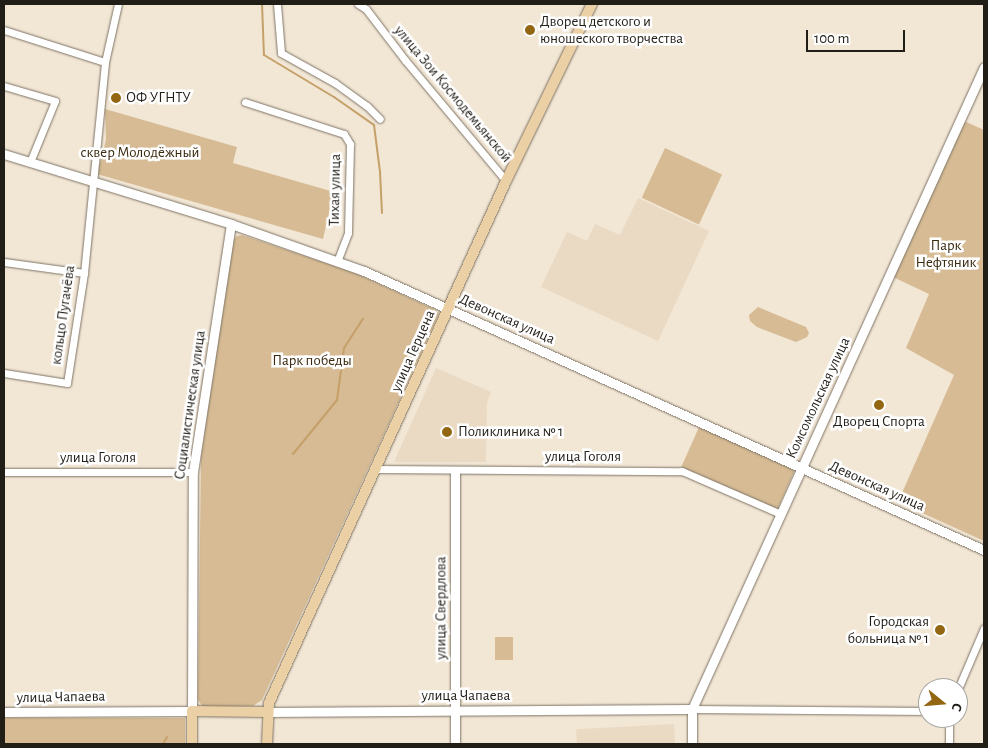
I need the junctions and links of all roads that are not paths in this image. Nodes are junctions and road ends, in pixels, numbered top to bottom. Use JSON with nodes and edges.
{"nodes":[{"id":1,"x":118,"y":4,"type":"edge"},
{"id":2,"x":277,"y":4,"type":"edge"},
{"id":3,"x":358,"y":4,"type":"edge"},
{"id":4,"x":592,"y":4,"type":"edge"},
{"id":5,"x":367,"y":6,"type":"edge"},
{"id":6,"x":4,"y":30,"type":"edge"},
{"id":7,"x":105,"y":62,"type":"junction"},
{"id":8,"x":984,"y":67,"type":"edge"},
{"id":9,"x":4,"y":86,"type":"edge"},
{"id":10,"x":244,"y":102,"type":"dead end"},
{"id":11,"x":380,"y":119,"type":"dead end"},
{"id":12,"x":4,"y":154,"type":"edge"},
{"id":13,"x":30,"y":162,"type":"junction"},
{"id":14,"x":506,"y":181,"type":"junction"},
{"id":15,"x":92,"y":184,"type":"junction"},
{"id":16,"x":232,"y":224,"type":"junction"},
{"id":17,"x":337,"y":260,"type":"junction"},
{"id":18,"x":4,"y":262,"type":"edge"},
{"id":19,"x":84,"y":274,"type":"junction"},
{"id":20,"x":448,"y":308,"type":"junction"},
{"id":21,"x":4,"y":373,"type":"edge"},
{"id":22,"x":802,"y":467,"type":"junction"},
{"id":23,"x":376,"y":469,"type":"junction"},
{"id":24,"x":454,"y":471,"type":"junction"},
{"id":25,"x":4,"y":472,"type":"edge"},
{"id":26,"x":193,"y":472,"type":"junction"},
{"id":27,"x":780,"y":514,"type":"junction"},
{"id":28,"x":984,"y":550,"type":"edge"},
{"id":29,"x":984,"y":628,"type":"edge"},
{"id":30,"x":963,"y":678,"type":"edge"},
{"id":31,"x":692,"y":709,"type":"junction"},
{"id":32,"x":192,"y":711,"type":"junction"},
{"id":33,"x":455,"y":711,"type":"junction"},
{"id":34,"x":918,"y":711,"type":"edge"},
{"id":35,"x":4,"y":712,"type":"edge"},
{"id":36,"x":267,"y":712,"type":"junction"},
{"id":37,"x":948,"y":728,"type":"edge"},
{"id":38,"x":192,"y":744,"type":"edge"},
{"id":39,"x":267,"y":744,"type":"edge"},
{"id":40,"x":455,"y":744,"type":"edge"},
{"id":41,"x":692,"y":744,"type":"edge"},
{"id":42,"x":949,"y":744,"type":"edge"}],
"edges":[{"from":1,"to":7,"type":"street","name":"кольцо Пугачёва"},
{"from":2,"to":11,"type":"street"},
{"from":3,"to":5,"type":"street","name":"улица Зои Космодемьянской"},
{"from":4,"to":14,"type":"main road","name":"улица Герцена"},
{"from":5,"to":14,"type":"street","name":"улица Зои Космодемьянской"},
{"from":6,"to":7,"type":"street"},
{"from":7,"to":15,"type":"street","name":"кольцо Пугачёва"},
{"from":8,"to":22,"type":"street","name":"Комсомольская улица"},
{"from":9,"to":13,"type":"street"},
{"from":10,"to":17,"type":"street","name":"Тихая улица"},
{"from":12,"to":13,"type":"street","name":"Девонская улица"},
{"from":13,"to":15,"type":"street","name":"Девонская улица"},
{"from":14,"to":20,"type":"main road","name":"улица Герцена"},
{"from":15,"to":16,"type":"street","name":"Девонская улица"},
{"from":15,"to":19,"type":"street","name":"кольцо Пугачёва"},
{"from":16,"to":17,"type":"street","name":"Девонская улица"},
{"from":16,"to":26,"type":"street","name":"Социалистическая улица"},
{"from":17,"to":20,"type":"street","name":"Девонская улица"},
{"from":18,"to":19,"type":"street"},
{"from":19,"to":21,"type":"street","name":"кольцо Пугачёва"},
{"from":20,"to":22,"type":"street","name":"Девонская улица"},
{"from":20,"to":23,"type":"main road","name":"улица Герцена"},
{"from":22,"to":27,"type":"street","name":"Комсомольская улица"},
{"from":22,"to":28,"type":"street","name":"Девонская улица"},
{"from":23,"to":24,"type":"street","name":"улица Гоголя"},
{"from":23,"to":36,"type":"main road","name":"улица Герцена"},
{"from":24,"to":27,"type":"street","name":"улица Гоголя"},
{"from":24,"to":33,"type":"street","name":"улица Свердлова"},
{"from":25,"to":26,"type":"street","name":"улица Гоголя"},
{"from":26,"to":32,"type":"street","name":"Социалистическая улица"},
{"from":27,"to":31,"type":"street","name":"Комсомольская улица"},
{"from":29,"to":30,"type":"street"},
{"from":31,"to":33,"type":"street","name":"улица Чапаева"},
{"from":31,"to":34,"type":"street","name":"улица Чапаева"},
{"from":31,"to":41,"type":"street","name":"Комсомольская улица"},
{"from":32,"to":35,"type":"street","name":"улица Чапаева"},
{"from":32,"to":36,"type":"main road","name":"улица Чапаева"},
{"from":32,"to":38,"type":"main road"},
{"from":33,"to":36,"type":"street","name":"улица Чапаева"},
{"from":33,"to":40,"type":"street","name":"улица Свердлова"},
{"from":36,"to":39,"type":"main road","name":"улица Герцена"},
{"from":37,"to":42,"type":"street"}]}
